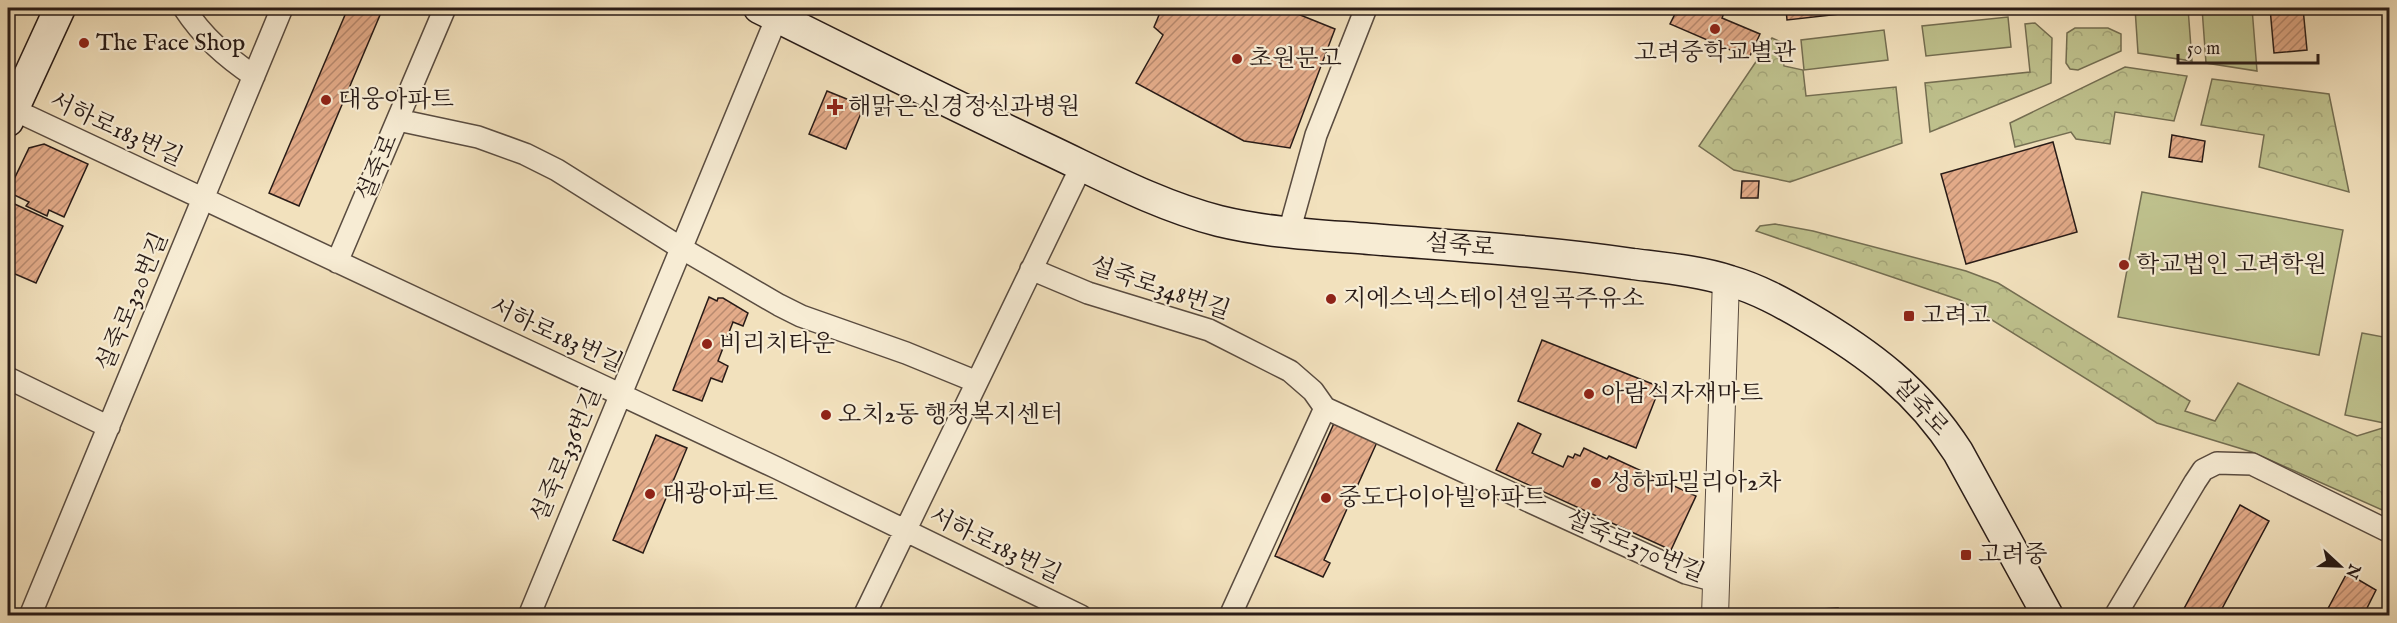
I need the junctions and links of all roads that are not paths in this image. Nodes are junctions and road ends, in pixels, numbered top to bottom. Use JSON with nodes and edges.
{"nodes":[{"id":1,"x":60,"y":8,"type":"edge"},
{"id":2,"x":184,"y":8,"type":"edge"},
{"id":3,"x":282,"y":8,"type":"edge"},
{"id":4,"x":445,"y":8,"type":"edge"},
{"id":5,"x":1366,"y":8,"type":"edge"},
{"id":6,"x":768,"y":12,"type":"edge"},
{"id":7,"x":254,"y":76,"type":"junction"},
{"id":8,"x":9,"y":113,"type":"edge"},
{"id":9,"x":399,"y":120,"type":"junction"},
{"id":10,"x":1082,"y":165,"type":"junction"},
{"id":11,"x":203,"y":200,"type":"junction"},
{"id":12,"x":1289,"y":232,"type":"junction"},
{"id":13,"x":681,"y":248,"type":"junction"},
{"id":14,"x":337,"y":262,"type":"junction"},
{"id":15,"x":1031,"y":269,"type":"junction"},
{"id":16,"x":1726,"y":279,"type":"junction"},
{"id":17,"x":8,"y":378,"type":"edge"},
{"id":18,"x":977,"y":382,"type":"junction"},
{"id":19,"x":620,"y":394,"type":"junction"},
{"id":20,"x":1324,"y":408,"type":"junction"},
{"id":21,"x":109,"y":427,"type":"junction"},
{"id":22,"x":905,"y":531,"type":"junction"},
{"id":23,"x":2390,"y":532,"type":"edge"},
{"id":24,"x":1716,"y":581,"type":"junction"},
{"id":25,"x":30,"y":615,"type":"edge"},
{"id":26,"x":528,"y":615,"type":"edge"},
{"id":27,"x":864,"y":615,"type":"edge"},
{"id":28,"x":1081,"y":615,"type":"edge"},
{"id":29,"x":1230,"y":615,"type":"edge"},
{"id":30,"x":1715,"y":615,"type":"edge"},
{"id":31,"x":2048,"y":615,"type":"edge"},
{"id":32,"x":2115,"y":615,"type":"edge"}],
"edges":[{"from":1,"to":8,"type":"main road"},
{"from":2,"to":7,"type":"street"},
{"from":3,"to":7,"type":"street","name":"설죽로320번길"},
{"from":4,"to":9,"type":"street","name":"설죽로"},
{"from":5,"to":12,"type":"street"},
{"from":6,"to":10,"type":"main road","name":"설죽로"},
{"from":6,"to":13,"type":"street","name":"설죽로336번길"},
{"from":7,"to":11,"type":"street","name":"설죽로320번길"},
{"from":8,"to":11,"type":"street","name":"서하로183번길"},
{"from":9,"to":13,"type":"street"},
{"from":9,"to":14,"type":"street","name":"설죽로"},
{"from":10,"to":12,"type":"main road","name":"설죽로"},
{"from":10,"to":15,"type":"street"},
{"from":11,"to":14,"type":"street","name":"서하로183번길"},
{"from":11,"to":21,"type":"street","name":"설죽로320번길"},
{"from":12,"to":16,"type":"main road","name":"설죽로"},
{"from":13,"to":18,"type":"street"},
{"from":13,"to":19,"type":"street","name":"설죽로336번길"},
{"from":14,"to":19,"type":"street","name":"서하로183번길"},
{"from":15,"to":18,"type":"street"},
{"from":15,"to":20,"type":"street","name":"설죽로348번길"},
{"from":16,"to":24,"type":"street","name":"설죽로370번길"},
{"from":16,"to":31,"type":"main road","name":"설죽로"},
{"from":17,"to":21,"type":"street"},
{"from":18,"to":22,"type":"street"},
{"from":19,"to":22,"type":"street","name":"서하로183번길"},
{"from":19,"to":26,"type":"street","name":"설죽로336번길"},
{"from":20,"to":24,"type":"street","name":"설죽로370번길"},
{"from":20,"to":29,"type":"street"},
{"from":21,"to":25,"type":"street","name":"설죽로320번길"},
{"from":22,"to":27,"type":"street"},
{"from":22,"to":28,"type":"street","name":"서하로183번길"},
{"from":23,"to":32,"type":"street"},
{"from":24,"to":30,"type":"street","name":"설죽로370번길"}]}
